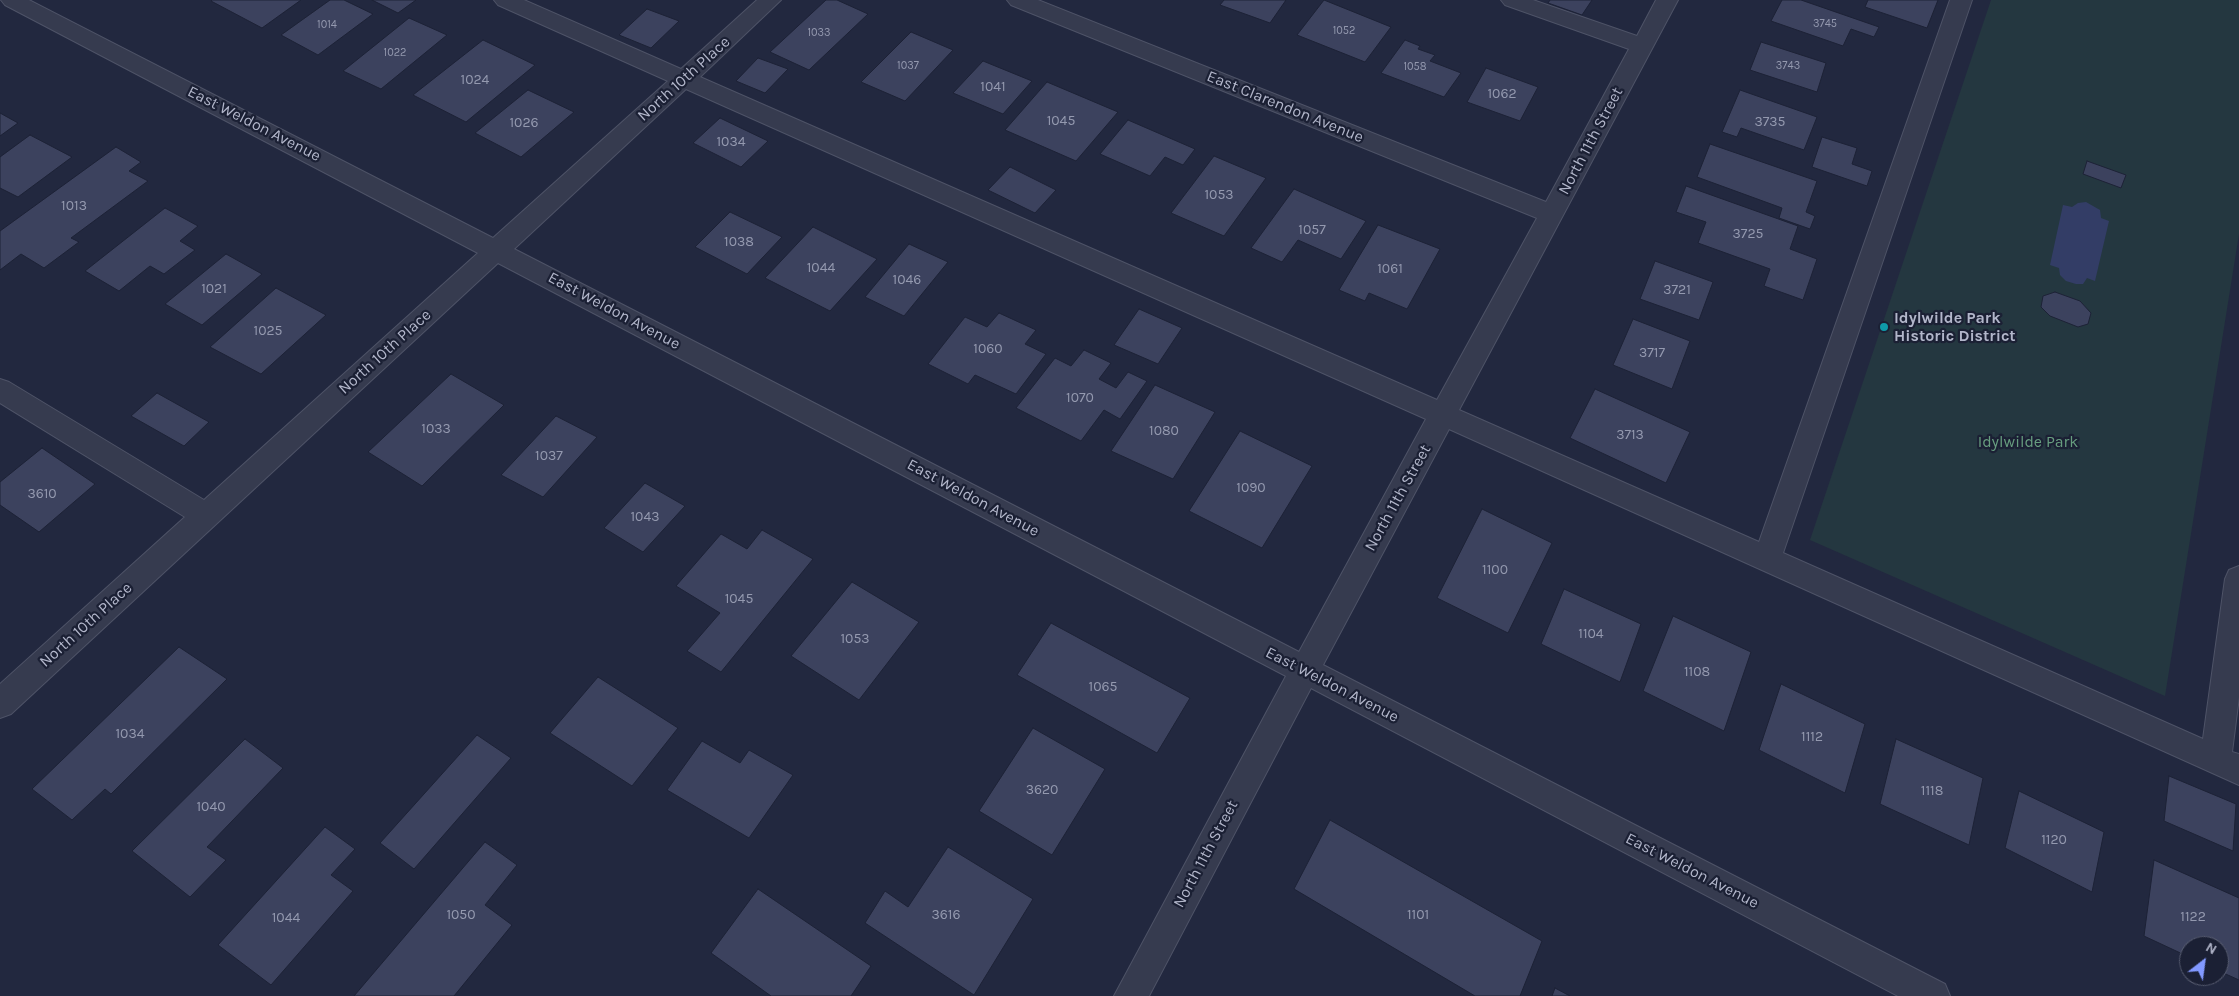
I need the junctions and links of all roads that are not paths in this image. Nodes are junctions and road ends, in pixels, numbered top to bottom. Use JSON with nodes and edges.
{"nodes":[{"id":1,"x":12,"y":0,"type":"edge"},
{"id":2,"x":505,"y":0,"type":"edge"},
{"id":3,"x":770,"y":0,"type":"edge"},
{"id":4,"x":1018,"y":0,"type":"edge"},
{"id":5,"x":1512,"y":0,"type":"edge"},
{"id":6,"x":1667,"y":0,"type":"edge"},
{"id":7,"x":1962,"y":0,"type":"edge"},
{"id":8,"x":1642,"y":46,"type":"junction"},
{"id":9,"x":683,"y":79,"type":"junction"},
{"id":10,"x":1552,"y":214,"type":"junction"},
{"id":11,"x":497,"y":250,"type":"junction"},
{"id":12,"x":0,"y":390,"type":"edge"},
{"id":13,"x":1444,"y":415,"type":"junction"},
{"id":14,"x":206,"y":516,"type":"junction"},
{"id":15,"x":1767,"y":560,"type":"junction"},
{"id":16,"x":2239,"y":579,"type":"edge"},
{"id":17,"x":1304,"y":671,"type":"junction"},
{"id":18,"x":0,"y":704,"type":"edge"},
{"id":19,"x":2227,"y":765,"type":"edge"},
{"id":20,"x":1131,"y":996,"type":"edge"},
{"id":21,"x":1933,"y":996,"type":"edge"}],
"edges":[{"from":1,"to":11,"type":"street","name":"East Weldon Avenue"},
{"from":2,"to":9,"type":"street"},
{"from":3,"to":9,"type":"street","name":"North 10th Place"},
{"from":4,"to":10,"type":"street","name":"East Clarendon Avenue"},
{"from":5,"to":8,"type":"street"},
{"from":6,"to":8,"type":"street","name":"North 11th Street"},
{"from":7,"to":15,"type":"street"},
{"from":8,"to":10,"type":"street","name":"North 11th Street"},
{"from":9,"to":11,"type":"street","name":"North 10th Place"},
{"from":9,"to":13,"type":"street"},
{"from":10,"to":13,"type":"street","name":"North 11th Street"},
{"from":11,"to":14,"type":"street","name":"North 10th Place"},
{"from":11,"to":17,"type":"street","name":"East Weldon Avenue"},
{"from":12,"to":14,"type":"street"},
{"from":13,"to":15,"type":"street"},
{"from":13,"to":17,"type":"street","name":"North 11th Street"},
{"from":14,"to":18,"type":"street","name":"North 10th Place"},
{"from":15,"to":19,"type":"street"},
{"from":16,"to":19,"type":"street"},
{"from":17,"to":20,"type":"street","name":"North 11th Street"},
{"from":17,"to":21,"type":"street","name":"East Weldon Avenue"}]}
